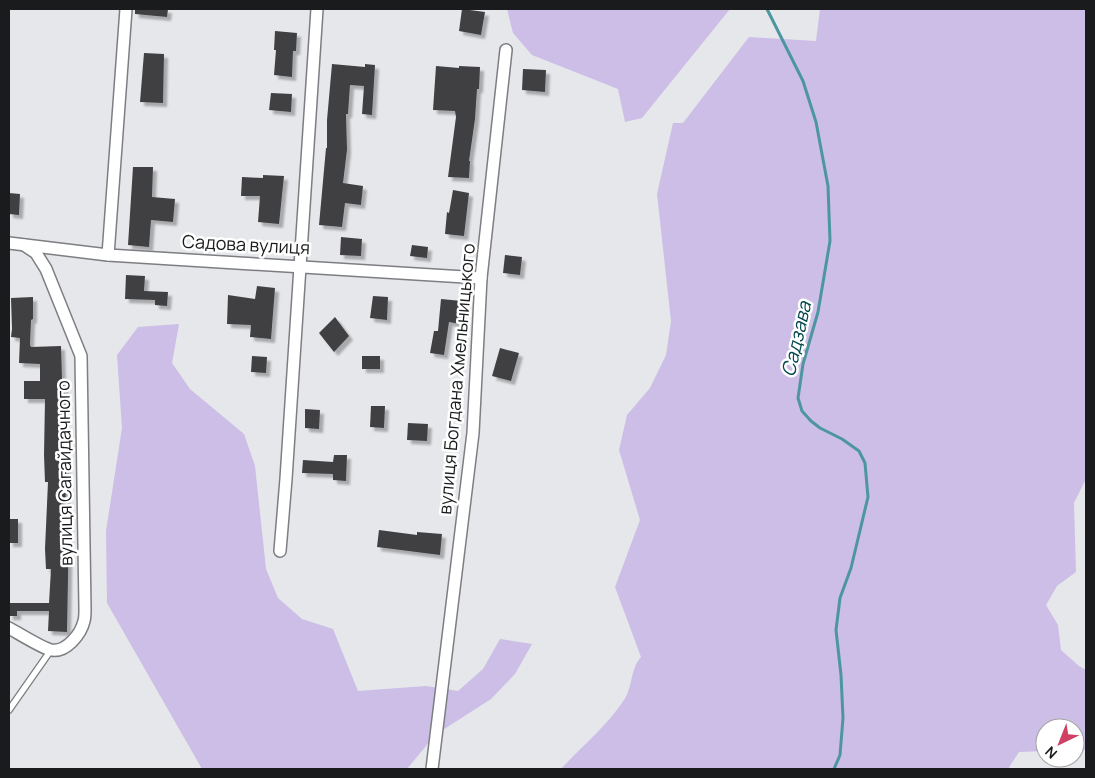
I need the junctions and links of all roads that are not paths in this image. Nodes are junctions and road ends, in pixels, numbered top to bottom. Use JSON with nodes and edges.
{"nodes":[{"id":1,"x":126,"y":9,"type":"edge"},
{"id":2,"x":317,"y":9,"type":"edge"},
{"id":3,"x":506,"y":50,"type":"dead end"},
{"id":4,"x":9,"y":243,"type":"edge"},
{"id":5,"x":24,"y":245,"type":"junction"},
{"id":6,"x":108,"y":255,"type":"junction"},
{"id":7,"x":299,"y":266,"type":"junction"},
{"id":8,"x":481,"y":278,"type":"junction"},
{"id":9,"x":280,"y":551,"type":"dead end"},
{"id":10,"x":9,"y":628,"type":"edge"},
{"id":11,"x":51,"y":650,"type":"junction"},
{"id":12,"x":9,"y":710,"type":"edge"},
{"id":13,"x":432,"y":769,"type":"edge"}],
"edges":[{"from":1,"to":6,"type":"street"},
{"from":2,"to":7,"type":"street"},
{"from":3,"to":8,"type":"street","name":"вулиця Богдана Хмельницького"},
{"from":4,"to":5,"type":"street","name":"Садова вулиця"},
{"from":5,"to":6,"type":"street","name":"Садова вулиця"},
{"from":5,"to":11,"type":"street","name":"вулиця Сагайдачного"},
{"from":6,"to":7,"type":"street","name":"Садова вулиця"},
{"from":7,"to":8,"type":"street","name":"Садова вулиця"},
{"from":7,"to":9,"type":"street"},
{"from":8,"to":13,"type":"street","name":"вулиця Богдана Хмельницького"},
{"from":10,"to":11,"type":"street"},
{"from":11,"to":12,"type":"lane"}]}
